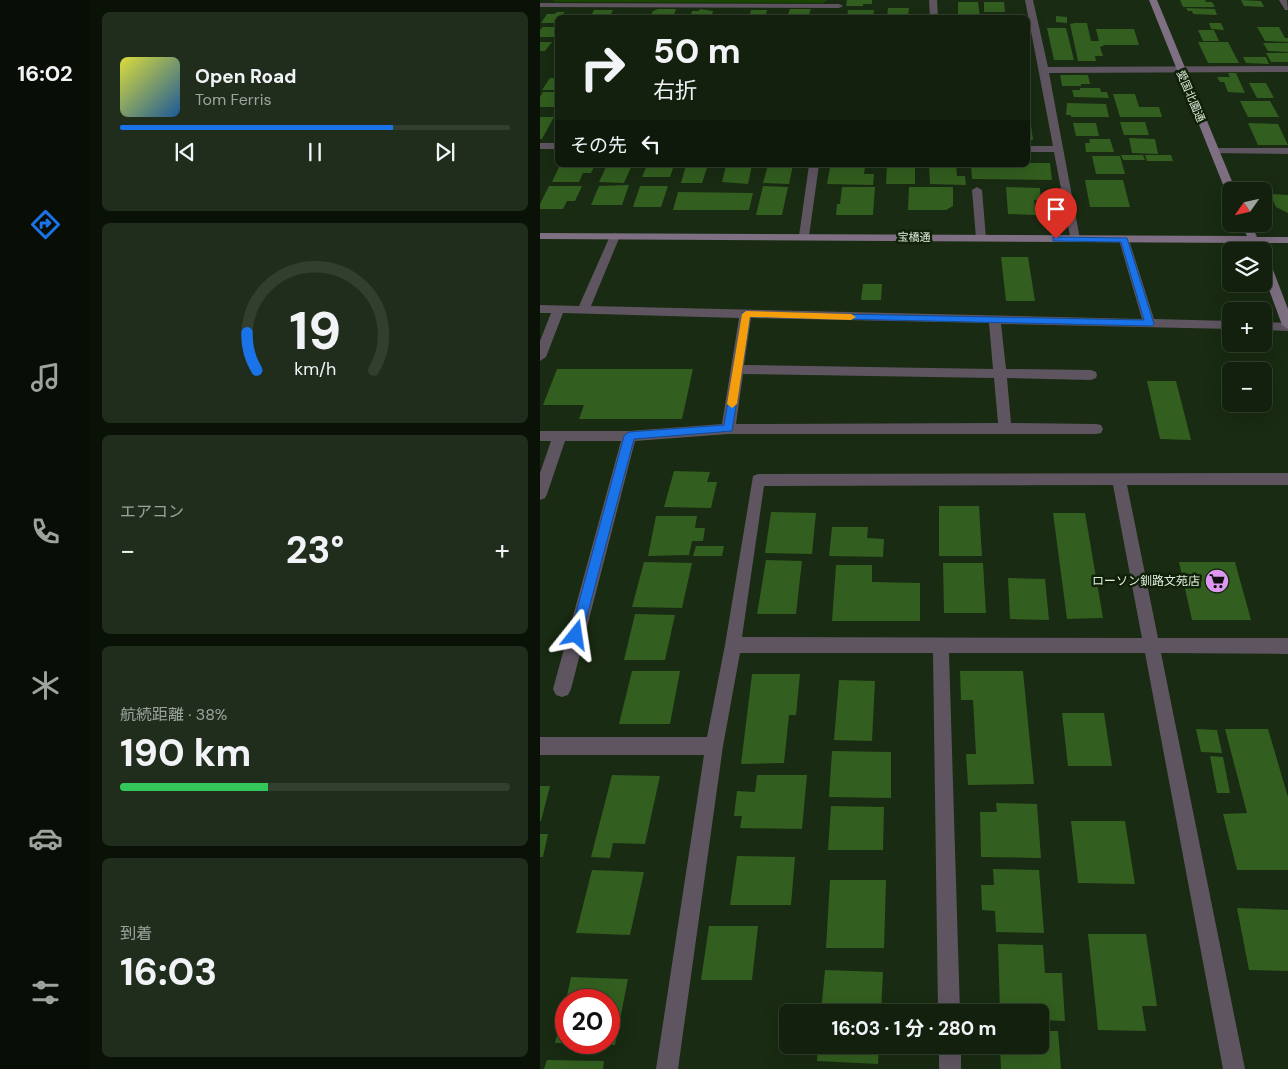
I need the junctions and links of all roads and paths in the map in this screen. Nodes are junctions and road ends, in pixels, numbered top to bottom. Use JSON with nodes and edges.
{"nodes":[{"id":1,"x":933,"y":0,"type":"edge"},
{"id":2,"x":1029,"y":0,"type":"edge"},
{"id":3,"x":1152,"y":0,"type":"edge"},
{"id":4,"x":1283,"y":0,"type":"edge"},
{"id":5,"x":839,"y":3,"type":"edge"},
{"id":6,"x":540,"y":5,"type":"edge"},
{"id":7,"x":742,"y":6,"type":"junction"},
{"id":8,"x":1288,"y":8,"type":"edge"},
{"id":9,"x":739,"y":15,"type":"edge"},
{"id":10,"x":934,"y":15,"type":"edge"},
{"id":11,"x":1180,"y":69,"type":"junction"},
{"id":12,"x":1288,"y":69,"type":"edge"},
{"id":13,"x":1044,"y":70,"type":"junction"},
{"id":14,"x":540,"y":146,"type":"edge"},
{"id":15,"x":555,"y":146,"type":"edge"},
{"id":16,"x":1030,"y":149,"type":"edge"},
{"id":17,"x":1058,"y":149,"type":"junction"},
{"id":18,"x":1214,"y":151,"type":"junction"},
{"id":19,"x":1288,"y":151,"type":"edge"},
{"id":20,"x":814,"y":167,"type":"edge"},
{"id":21,"x":1227,"y":182,"type":"edge"},
{"id":22,"x":977,"y":190,"type":"dead end"},
{"id":23,"x":1250,"y":232,"type":"edge"},
{"id":24,"x":540,"y":236,"type":"edge"},
{"id":25,"x":615,"y":236,"type":"junction"},
{"id":26,"x":804,"y":236,"type":"junction"},
{"id":27,"x":980,"y":238,"type":"junction"},
{"id":28,"x":1075,"y":239,"type":"junction"},
{"id":29,"x":1124,"y":240,"type":"junction"},
{"id":30,"x":1255,"y":240,"type":"junction"},
{"id":31,"x":1288,"y":240,"type":"edge"},
{"id":32,"x":1272,"y":283,"type":"edge"},
{"id":33,"x":540,"y":309,"type":"edge"},
{"id":34,"x":558,"y":310,"type":"junction"},
{"id":35,"x":583,"y":310,"type":"junction"},
{"id":36,"x":746,"y":314,"type":"junction"},
{"id":37,"x":995,"y":320,"type":"junction"},
{"id":38,"x":1149,"y":324,"type":"junction"},
{"id":39,"x":1222,"y":325,"type":"edge"},
{"id":40,"x":1272,"y":326,"type":"edge"},
{"id":41,"x":1288,"y":326,"type":"edge"},
{"id":42,"x":540,"y":357,"type":"edge"},
{"id":43,"x":737,"y":369,"type":"junction"},
{"id":44,"x":1000,"y":374,"type":"junction"},
{"id":45,"x":1091,"y":375,"type":"dead end"},
{"id":46,"x":1005,"y":428,"type":"junction"},
{"id":47,"x":728,"y":429,"type":"junction"},
{"id":48,"x":1096,"y":429,"type":"dead end"},
{"id":49,"x":540,"y":436,"type":"edge"},
{"id":50,"x":560,"y":436,"type":"junction"},
{"id":51,"x":629,"y":436,"type":"junction"},
{"id":52,"x":1288,"y":479,"type":"edge"},
{"id":53,"x":1119,"y":480,"type":"junction"},
{"id":54,"x":540,"y":494,"type":"edge"},
{"id":55,"x":733,"y":644,"type":"junction"},
{"id":56,"x":941,"y":645,"type":"junction"},
{"id":57,"x":1151,"y":645,"type":"junction"},
{"id":58,"x":1288,"y":646,"type":"edge"},
{"id":59,"x":562,"y":689,"type":"dead end"},
{"id":60,"x":540,"y":746,"type":"edge"},
{"id":61,"x":714,"y":746,"type":"junction"},
{"id":62,"x":949,"y":1004,"type":"edge"},
{"id":63,"x":950,"y":1054,"type":"edge"},
{"id":64,"x":667,"y":1069,"type":"edge"},
{"id":65,"x":950,"y":1069,"type":"edge"},
{"id":66,"x":1234,"y":1069,"type":"edge"}],
"edges":[{"from":1,"to":10,"type":"street"},
{"from":2,"to":13,"type":"street"},
{"from":3,"to":11,"type":"street","name":"愛国北園通"},
{"from":4,"to":8,"type":"street"},
{"from":5,"to":7,"type":"street"},
{"from":6,"to":7,"type":"street"},
{"from":7,"to":9,"type":"street"},
{"from":11,"to":12,"type":"street"},
{"from":11,"to":13,"type":"street"},
{"from":11,"to":18,"type":"street","name":"愛国北園通"},
{"from":13,"to":17,"type":"street"},
{"from":14,"to":15,"type":"street"},
{"from":16,"to":17,"type":"street"},
{"from":17,"to":28,"type":"street"},
{"from":18,"to":19,"type":"street"},
{"from":18,"to":21,"type":"street","name":"愛国北園通"},
{"from":20,"to":26,"type":"street"},
{"from":22,"to":27,"type":"street"},
{"from":23,"to":30,"type":"street"},
{"from":24,"to":25,"type":"street","name":"宝橋通"},
{"from":25,"to":26,"type":"street","name":"宝橋通"},
{"from":25,"to":35,"type":"street"},
{"from":26,"to":27,"type":"street","name":"宝橋通"},
{"from":27,"to":28,"type":"street","name":"宝橋通"},
{"from":28,"to":29,"type":"street","name":"宝橋通"},
{"from":29,"to":30,"type":"street","name":"宝橋通"},
{"from":29,"to":38,"type":"street"},
{"from":30,"to":31,"type":"street","name":"宝橋通"},
{"from":32,"to":41,"type":"street"},
{"from":33,"to":34,"type":"street"},
{"from":34,"to":35,"type":"street"},
{"from":34,"to":42,"type":"street"},
{"from":35,"to":36,"type":"street"},
{"from":36,"to":37,"type":"street"},
{"from":36,"to":43,"type":"street"},
{"from":37,"to":38,"type":"street"},
{"from":37,"to":44,"type":"street"},
{"from":38,"to":39,"type":"street"},
{"from":40,"to":41,"type":"street"},
{"from":43,"to":44,"type":"street"},
{"from":43,"to":47,"type":"street"},
{"from":44,"to":45,"type":"street"},
{"from":44,"to":46,"type":"street"},
{"from":46,"to":47,"type":"street"},
{"from":46,"to":48,"type":"street"},
{"from":47,"to":51,"type":"street"},
{"from":49,"to":50,"type":"street"},
{"from":50,"to":51,"type":"street"},
{"from":50,"to":54,"type":"street"},
{"from":51,"to":59,"type":"street"},
{"from":52,"to":53,"type":"street"},
{"from":53,"to":55,"type":"street"},
{"from":53,"to":57,"type":"street"},
{"from":55,"to":56,"type":"street"},
{"from":55,"to":61,"type":"street"},
{"from":56,"to":57,"type":"street"},
{"from":56,"to":62,"type":"street"},
{"from":57,"to":58,"type":"street"},
{"from":57,"to":66,"type":"street"},
{"from":60,"to":61,"type":"street"},
{"from":61,"to":64,"type":"street"},
{"from":63,"to":65,"type":"street"}]}
